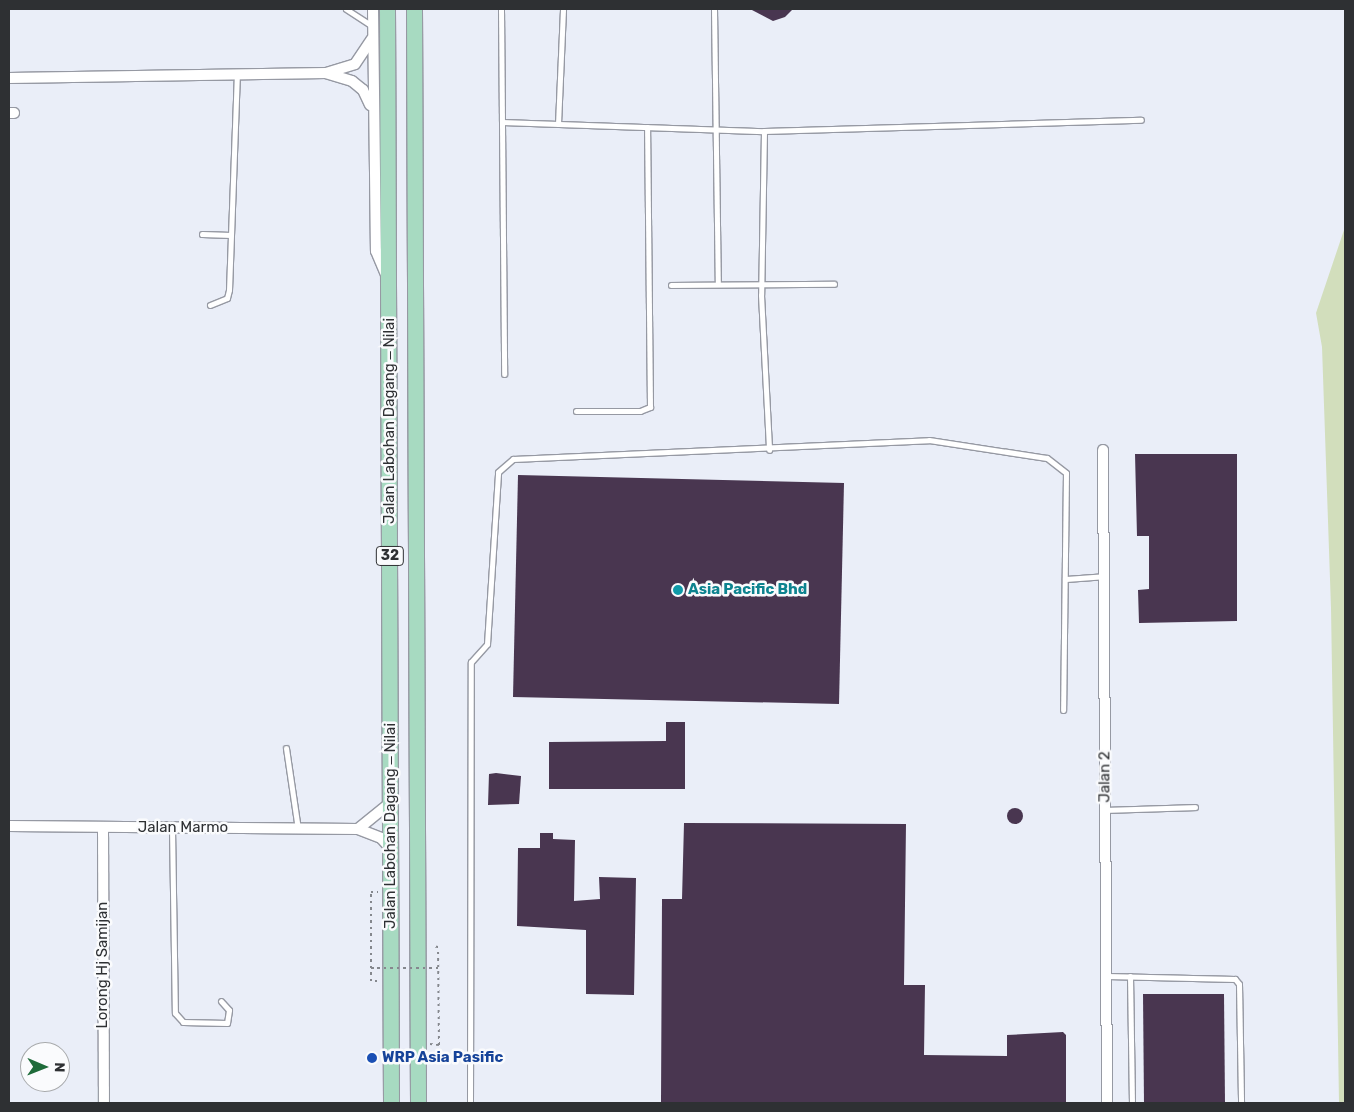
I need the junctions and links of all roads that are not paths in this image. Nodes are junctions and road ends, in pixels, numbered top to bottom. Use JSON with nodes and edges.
{"nodes":[{"id":1,"x":346,"y":9,"type":"edge"},
{"id":2,"x":373,"y":9,"type":"edge"},
{"id":3,"x":387,"y":9,"type":"edge"},
{"id":4,"x":414,"y":9,"type":"edge"},
{"id":5,"x":501,"y":9,"type":"edge"},
{"id":6,"x":563,"y":9,"type":"edge"},
{"id":7,"x":714,"y":9,"type":"edge"},
{"id":8,"x":373,"y":27,"type":"junction"},
{"id":9,"x":372,"y":39,"type":"junction"},
{"id":10,"x":326,"y":73,"type":"junction"},
{"id":11,"x":237,"y":76,"type":"junction"},
{"id":12,"x":9,"y":78,"type":"edge"},
{"id":13,"x":372,"y":111,"type":"junction"},
{"id":14,"x":1141,"y":120,"type":"dead end"},
{"id":15,"x":502,"y":122,"type":"junction"},
{"id":16,"x":558,"y":124,"type":"junction"},
{"id":17,"x":647,"y":127,"type":"junction"},
{"id":18,"x":715,"y":129,"type":"junction"},
{"id":19,"x":764,"y":131,"type":"junction"},
{"id":20,"x":202,"y":234,"type":"dead end"},
{"id":21,"x":231,"y":235,"type":"junction"},
{"id":22,"x":390,"y":284,"type":"junction"},
{"id":23,"x":718,"y":284,"type":"junction"},
{"id":24,"x":761,"y":284,"type":"junction"},
{"id":25,"x":834,"y":284,"type":"dead end"},
{"id":26,"x":671,"y":285,"type":"dead end"},
{"id":27,"x":210,"y":305,"type":"dead end"},
{"id":28,"x":504,"y":374,"type":"dead end"},
{"id":29,"x":576,"y":411,"type":"dead end"},
{"id":30,"x":769,"y":450,"type":"junction"},
{"id":31,"x":1103,"y":450,"type":"dead end"},
{"id":32,"x":1104,"y":576,"type":"junction"},
{"id":33,"x":1065,"y":579,"type":"junction"},
{"id":34,"x":1063,"y":710,"type":"dead end"},
{"id":35,"x":286,"y":748,"type":"dead end"},
{"id":36,"x":391,"y":803,"type":"junction"},
{"id":37,"x":1195,"y":808,"type":"dead end"},
{"id":38,"x":1105,"y":810,"type":"junction"},
{"id":39,"x":9,"y":826,"type":"edge"},
{"id":40,"x":103,"y":827,"type":"junction"},
{"id":41,"x":172,"y":828,"type":"junction"},
{"id":42,"x":298,"y":829,"type":"junction"},
{"id":43,"x":358,"y":830,"type":"junction"},
{"id":44,"x":391,"y":849,"type":"junction"},
{"id":45,"x":1106,"y":976,"type":"junction"},
{"id":46,"x":1130,"y":976,"type":"junction"},
{"id":47,"x":222,"y":1001,"type":"dead end"},
{"id":48,"x":104,"y":1103,"type":"edge"},
{"id":49,"x":391,"y":1103,"type":"edge"},
{"id":50,"x":418,"y":1103,"type":"edge"},
{"id":51,"x":470,"y":1103,"type":"edge"},
{"id":52,"x":1107,"y":1103,"type":"edge"},
{"id":53,"x":1132,"y":1103,"type":"edge"},
{"id":54,"x":1241,"y":1103,"type":"edge"}],
"edges":[{"from":1,"to":8,"type":"lane"},
{"from":2,"to":8,"type":"street"},
{"from":3,"to":22,"type":"main road","name":"Jalan Labohan Dagang ‒ Nilai","number":"32"},
{"from":4,"to":50,"type":"main road","name":"Jalan Labohan Dagang ‒ Nilai","number":"32"},
{"from":5,"to":15,"type":"lane"},
{"from":6,"to":16,"type":"lane"},
{"from":7,"to":18,"type":"lane"},
{"from":8,"to":9,"type":"street"},
{"from":9,"to":10,"type":"street"},
{"from":9,"to":13,"type":"street"},
{"from":10,"to":11,"type":"street"},
{"from":10,"to":13,"type":"street"},
{"from":11,"to":12,"type":"street"},
{"from":11,"to":21,"type":"lane"},
{"from":13,"to":22,"type":"street"},
{"from":14,"to":19,"type":"lane"},
{"from":15,"to":16,"type":"lane"},
{"from":15,"to":28,"type":"lane"},
{"from":16,"to":17,"type":"lane"},
{"from":17,"to":18,"type":"lane"},
{"from":17,"to":29,"type":"lane"},
{"from":18,"to":19,"type":"lane"},
{"from":18,"to":23,"type":"lane"},
{"from":19,"to":24,"type":"lane"},
{"from":20,"to":21,"type":"lane"},
{"from":21,"to":27,"type":"lane"},
{"from":22,"to":36,"type":"main road","name":"Jalan Labohan Dagang ‒ Nilai","number":"32"},
{"from":23,"to":24,"type":"lane"},
{"from":23,"to":26,"type":"lane"},
{"from":24,"to":25,"type":"lane"},
{"from":24,"to":30,"type":"lane"},
{"from":30,"to":33,"type":"lane"},
{"from":30,"to":51,"type":"lane"},
{"from":31,"to":32,"type":"street","name":"Jalan 2"},
{"from":32,"to":33,"type":"lane"},
{"from":32,"to":38,"type":"street","name":"Jalan 2"},
{"from":33,"to":34,"type":"lane"},
{"from":35,"to":42,"type":"lane"},
{"from":36,"to":43,"type":"street"},
{"from":36,"to":44,"type":"main road","name":"Jalan Labohan Dagang ‒ Nilai","number":"32"},
{"from":37,"to":38,"type":"lane"},
{"from":38,"to":45,"type":"street","name":"Jalan 2"},
{"from":39,"to":40,"type":"street","name":"Jalan Marmo"},
{"from":40,"to":41,"type":"street","name":"Jalan Marmo"},
{"from":40,"to":48,"type":"street","name":"Lorong Hj Samijan"},
{"from":41,"to":42,"type":"street","name":"Jalan Marmo"},
{"from":41,"to":47,"type":"lane"},
{"from":42,"to":43,"type":"street","name":"Jalan Marmo"},
{"from":43,"to":44,"type":"street","name":"Jalan Marmo"},
{"from":44,"to":49,"type":"main road","name":"Jalan Labohan Dagang ‒ Nilai","number":"32"},
{"from":45,"to":46,"type":"lane"},
{"from":45,"to":52,"type":"street","name":"Jalan 2"},
{"from":46,"to":53,"type":"lane"},
{"from":46,"to":54,"type":"lane"}]}
